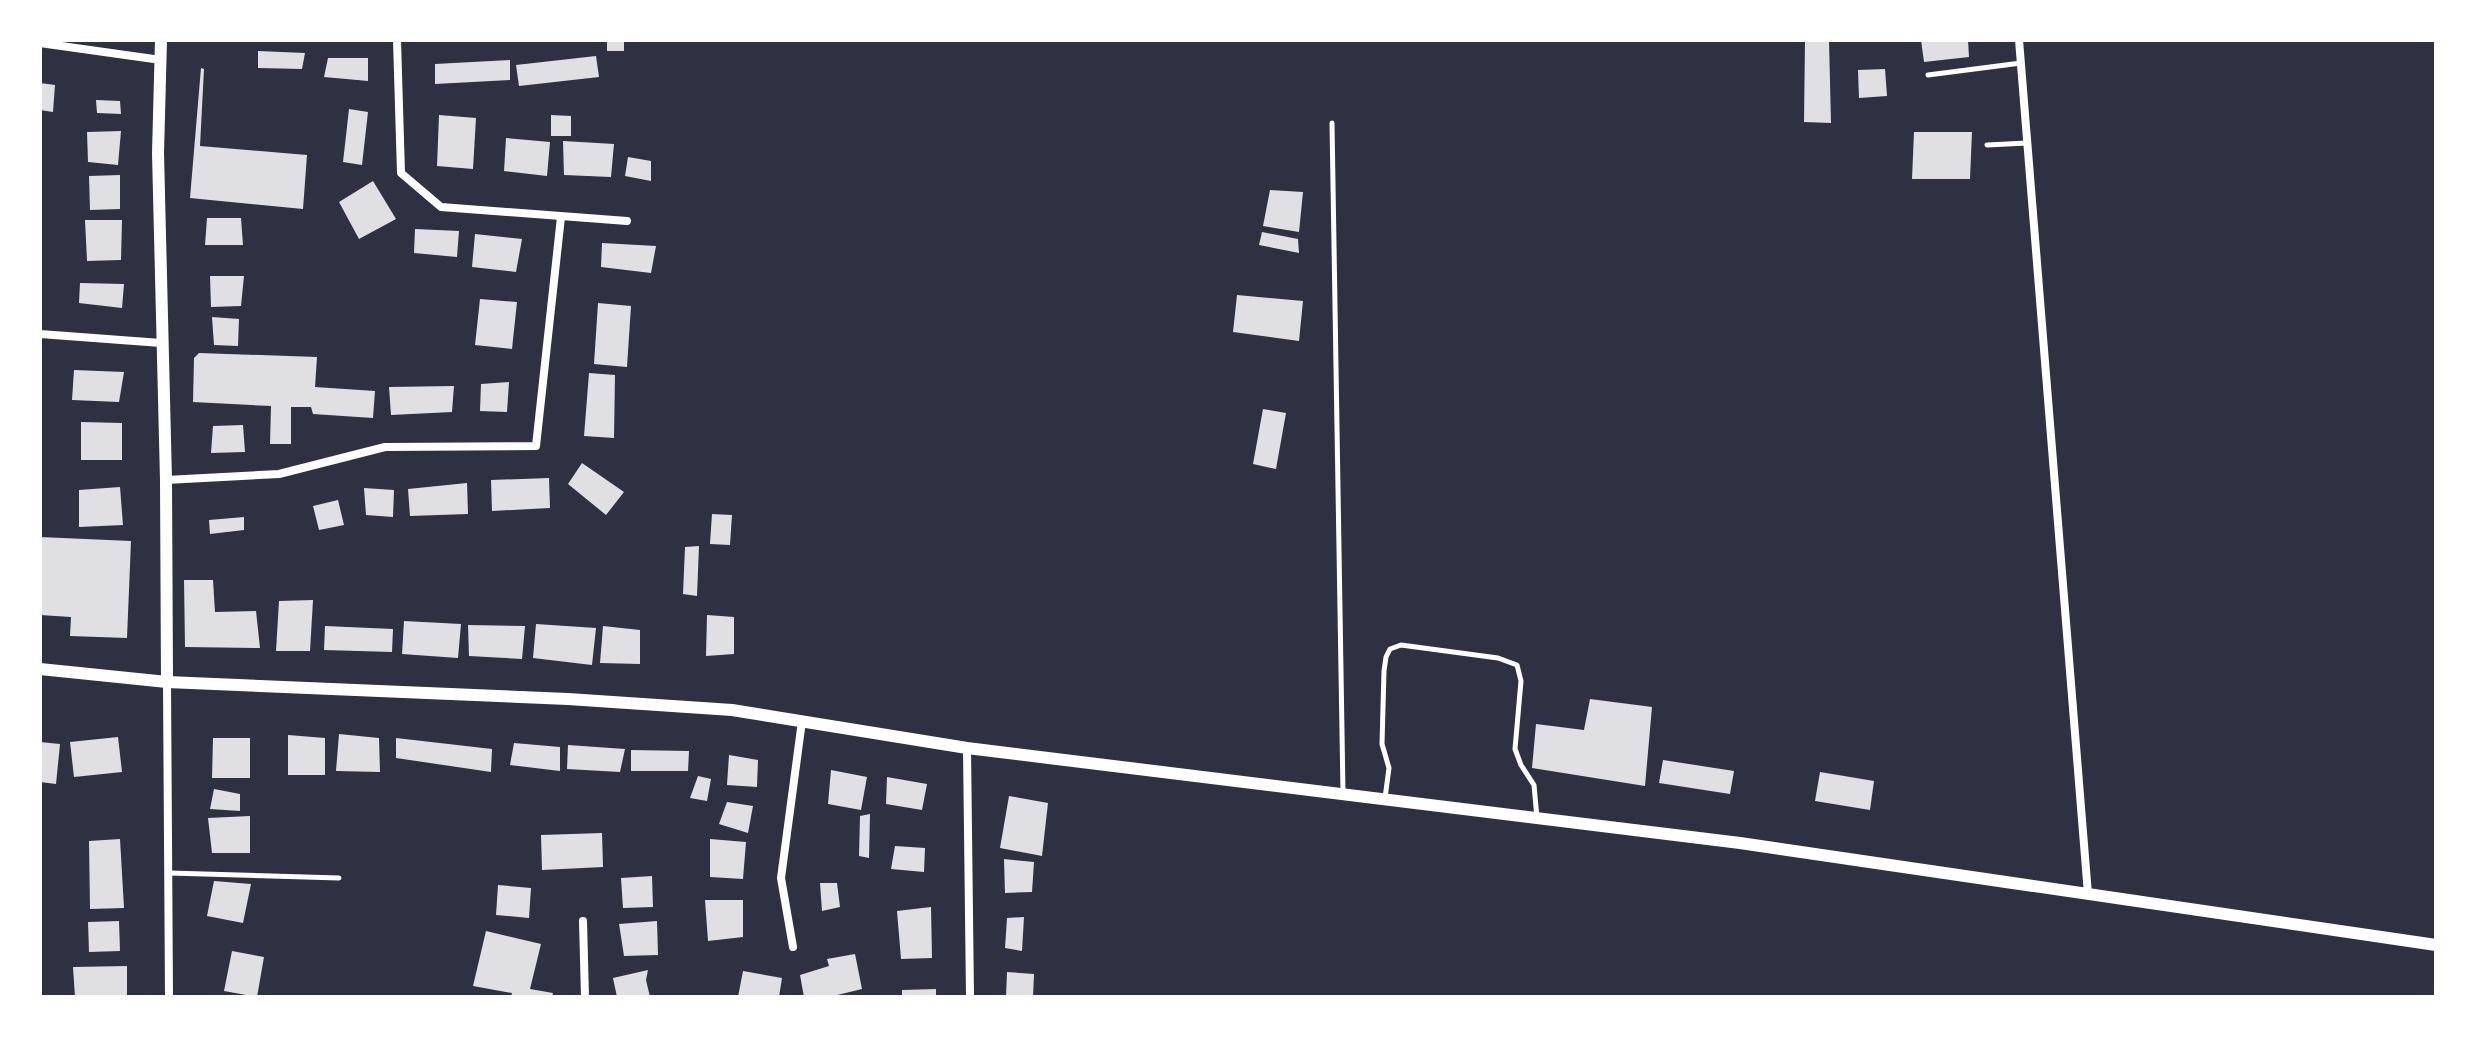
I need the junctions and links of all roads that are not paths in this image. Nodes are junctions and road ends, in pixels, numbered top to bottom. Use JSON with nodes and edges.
{"nodes":[{"id":1,"x":161,"y":40,"type":"edge"},
{"id":2,"x":397,"y":40,"type":"edge"},
{"id":3,"x":2019,"y":40,"type":"edge"},
{"id":4,"x":40,"y":43,"type":"edge"},
{"id":5,"x":161,"y":60,"type":"junction"},
{"id":6,"x":2021,"y":63,"type":"junction"},
{"id":7,"x":1928,"y":75,"type":"dead end"},
{"id":8,"x":1332,"y":123,"type":"dead end"},
{"id":9,"x":2027,"y":143,"type":"junction"},
{"id":10,"x":1987,"y":145,"type":"dead end"},
{"id":11,"x":561,"y":217,"type":"junction"},
{"id":12,"x":627,"y":221,"type":"dead end"},
{"id":13,"x":40,"y":334,"type":"edge"},
{"id":14,"x":161,"y":343,"type":"junction"},
{"id":15,"x":166,"y":480,"type":"junction"},
{"id":16,"x":40,"y":669,"type":"edge"},
{"id":17,"x":167,"y":682,"type":"junction"},
{"id":18,"x":802,"y":721,"type":"junction"},
{"id":19,"x":967,"y":748,"type":"junction"},
{"id":20,"x":1343,"y":793,"type":"junction"},
{"id":21,"x":1385,"y":798,"type":"junction"},
{"id":22,"x":1537,"y":819,"type":"junction"},
{"id":23,"x":169,"y":873,"type":"junction"},
{"id":24,"x":339,"y":878,"type":"dead end"},
{"id":25,"x":2088,"y":894,"type":"junction"},
{"id":26,"x":583,"y":921,"type":"dead end"},
{"id":27,"x":2436,"y":945,"type":"edge"},
{"id":28,"x":793,"y":947,"type":"dead end"},
{"id":29,"x":169,"y":997,"type":"edge"},
{"id":30,"x":585,"y":997,"type":"edge"},
{"id":31,"x":970,"y":997,"type":"edge"}],
"edges":[{"from":1,"to":5,"type":"street"},
{"from":2,"to":11,"type":"street"},
{"from":3,"to":6,"type":"street"},
{"from":4,"to":5,"type":"street"},
{"from":5,"to":14,"type":"street"},
{"from":6,"to":7,"type":"lane"},
{"from":6,"to":9,"type":"street"},
{"from":8,"to":20,"type":"lane"},
{"from":9,"to":10,"type":"lane"},
{"from":9,"to":25,"type":"street"},
{"from":11,"to":12,"type":"street"},
{"from":11,"to":15,"type":"street"},
{"from":13,"to":14,"type":"street"},
{"from":14,"to":15,"type":"street"},
{"from":15,"to":17,"type":"street"},
{"from":16,"to":17,"type":"street"},
{"from":17,"to":18,"type":"street"},
{"from":17,"to":23,"type":"street"},
{"from":18,"to":19,"type":"street"},
{"from":18,"to":28,"type":"street"},
{"from":19,"to":20,"type":"street"},
{"from":19,"to":31,"type":"street"},
{"from":20,"to":21,"type":"street"},
{"from":21,"to":22,"type":"street"},
{"from":21,"to":22,"type":"lane"},
{"from":22,"to":25,"type":"street"},
{"from":23,"to":24,"type":"lane"},
{"from":23,"to":29,"type":"street"},
{"from":25,"to":27,"type":"street"},
{"from":26,"to":30,"type":"street"}]}
